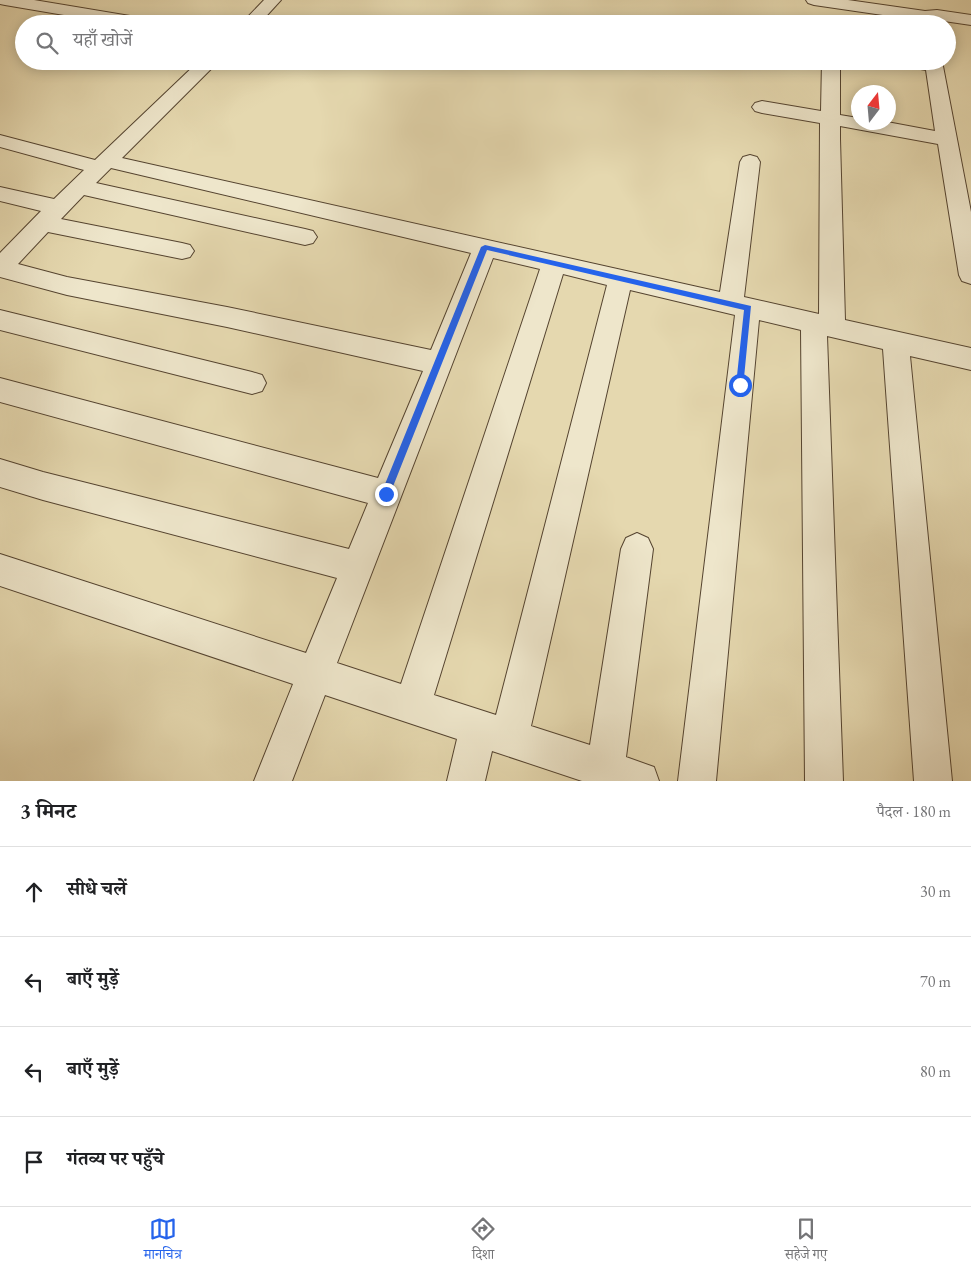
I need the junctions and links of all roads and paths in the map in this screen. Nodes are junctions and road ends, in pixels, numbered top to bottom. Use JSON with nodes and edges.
{"nodes":[{"id":1,"x":5,"y":0,"type":"edge"},
{"id":2,"x":273,"y":0,"type":"edge"},
{"id":3,"x":814,"y":0,"type":"edge"},
{"id":4,"x":94,"y":15,"type":"edge"},
{"id":5,"x":258,"y":15,"type":"edge"},
{"id":6,"x":898,"y":15,"type":"edge"},
{"id":7,"x":956,"y":18,"type":"edge"},
{"id":8,"x":971,"y":20,"type":"edge"},
{"id":9,"x":201,"y":70,"type":"edge"},
{"id":10,"x":832,"y":70,"type":"edge"},
{"id":11,"x":934,"y":70,"type":"edge"},
{"id":12,"x":762,"y":107,"type":"dead end"},
{"id":13,"x":830,"y":118,"type":"junction"},
{"id":14,"x":947,"y":139,"type":"junction"},
{"id":15,"x":0,"y":140,"type":"edge"},
{"id":16,"x":750,"y":162,"type":"dead end"},
{"id":17,"x":104,"y":164,"type":"junction"},
{"id":18,"x":81,"y":187,"type":"junction"},
{"id":19,"x":0,"y":194,"type":"edge"},
{"id":20,"x":51,"y":216,"type":"junction"},
{"id":21,"x":305,"y":237,"type":"dead end"},
{"id":22,"x":485,"y":247,"type":"junction"},
{"id":23,"x":182,"y":251,"type":"dead end"},
{"id":24,"x":554,"y":264,"type":"junction"},
{"id":25,"x":0,"y":268,"type":"edge"},
{"id":26,"x":971,"y":275,"type":"edge"},
{"id":27,"x":620,"y":280,"type":"junction"},
{"id":28,"x":740,"y":306,"type":"junction"},
{"id":29,"x":0,"y":320,"type":"edge"},
{"id":30,"x":823,"y":325,"type":"junction"},
{"id":31,"x":896,"y":342,"type":"junction"},
{"id":32,"x":971,"y":359,"type":"edge"},
{"id":33,"x":438,"y":363,"type":"junction"},
{"id":34,"x":252,"y":383,"type":"dead end"},
{"id":35,"x":0,"y":390,"type":"edge"},
{"id":36,"x":0,"y":473,"type":"edge"},
{"id":37,"x":386,"y":494,"type":"junction"},
{"id":38,"x":637,"y":549,"type":"dead end"},
{"id":39,"x":357,"y":567,"type":"junction"},
{"id":40,"x":0,"y":570,"type":"edge"},
{"id":41,"x":314,"y":674,"type":"junction"},
{"id":42,"x":412,"y":707,"type":"junction"},
{"id":43,"x":494,"y":733,"type":"junction"},
{"id":44,"x":605,"y":770,"type":"junction"},
{"id":45,"x":273,"y":781,"type":"edge"},
{"id":46,"x":466,"y":781,"type":"edge"},
{"id":47,"x":640,"y":781,"type":"edge"},
{"id":48,"x":698,"y":781,"type":"edge"},
{"id":49,"x":824,"y":781,"type":"edge"},
{"id":50,"x":933,"y":781,"type":"edge"}],
"edges":[{"from":1,"to":4,"type":"street"},
{"from":2,"to":5,"type":"street"},
{"from":3,"to":6,"type":"street"},
{"from":7,"to":8,"type":"street"},
{"from":9,"to":17,"type":"street"},
{"from":10,"to":13,"type":"street"},
{"from":11,"to":14,"type":"street"},
{"from":12,"to":13,"type":"street"},
{"from":13,"to":14,"type":"street"},
{"from":13,"to":30,"type":"street"},
{"from":14,"to":26,"type":"street"},
{"from":15,"to":17,"type":"street"},
{"from":16,"to":28,"type":"street"},
{"from":17,"to":18,"type":"street"},
{"from":17,"to":22,"type":"street"},
{"from":18,"to":20,"type":"street"},
{"from":18,"to":21,"type":"street"},
{"from":19,"to":20,"type":"street"},
{"from":20,"to":23,"type":"street"},
{"from":20,"to":25,"type":"street"},
{"from":22,"to":24,"type":"street"},
{"from":22,"to":33,"type":"street"},
{"from":24,"to":27,"type":"street"},
{"from":24,"to":42,"type":"street"},
{"from":25,"to":33,"type":"street"},
{"from":27,"to":28,"type":"street"},
{"from":27,"to":43,"type":"street"},
{"from":28,"to":30,"type":"street"},
{"from":28,"to":48,"type":"street"},
{"from":29,"to":34,"type":"street"},
{"from":30,"to":31,"type":"street"},
{"from":30,"to":49,"type":"street"},
{"from":31,"to":32,"type":"street"},
{"from":31,"to":50,"type":"street"},
{"from":33,"to":37,"type":"street"},
{"from":35,"to":37,"type":"street"},
{"from":36,"to":39,"type":"street"},
{"from":37,"to":39,"type":"street"},
{"from":38,"to":44,"type":"street"},
{"from":39,"to":41,"type":"street"},
{"from":40,"to":41,"type":"street"},
{"from":41,"to":42,"type":"street"},
{"from":41,"to":45,"type":"street"},
{"from":42,"to":43,"type":"street"},
{"from":43,"to":44,"type":"street"},
{"from":43,"to":46,"type":"street"},
{"from":44,"to":47,"type":"street"}]}
